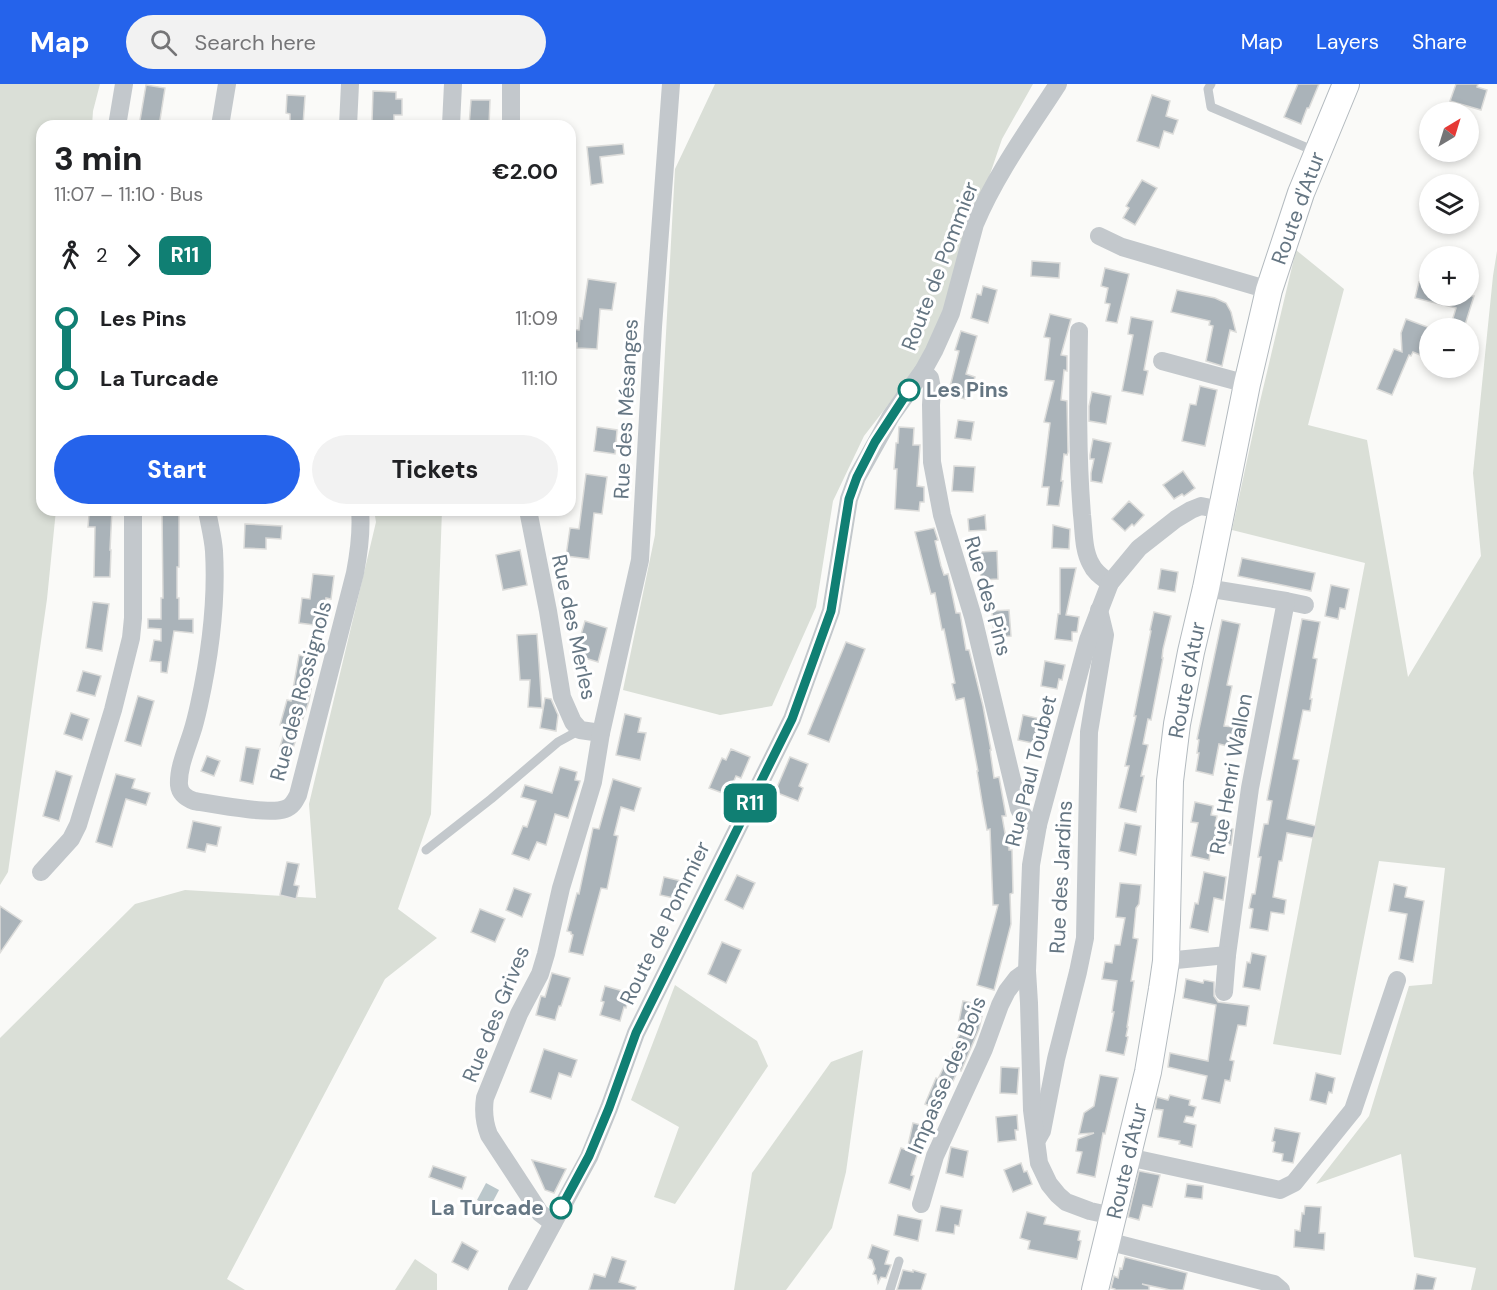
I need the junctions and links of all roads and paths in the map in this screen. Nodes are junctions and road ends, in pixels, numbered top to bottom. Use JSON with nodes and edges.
{"nodes":[{"id":1,"x":124,"y":84,"type":"edge"},
{"id":2,"x":227,"y":84,"type":"edge"},
{"id":3,"x":350,"y":84,"type":"edge"},
{"id":4,"x":453,"y":84,"type":"edge"},
{"id":5,"x":511,"y":84,"type":"edge"},
{"id":6,"x":670,"y":84,"type":"edge"},
{"id":7,"x":1058,"y":84,"type":"edge"},
{"id":8,"x":1211,"y":84,"type":"edge"},
{"id":9,"x":1346,"y":84,"type":"edge"},
{"id":10,"x":118,"y":120,"type":"edge"},
{"id":11,"x":221,"y":120,"type":"edge"},
{"id":12,"x":348,"y":120,"type":"edge"},
{"id":13,"x":451,"y":120,"type":"edge"},
{"id":14,"x":511,"y":120,"type":"edge"},
{"id":15,"x":1318,"y":152,"type":"junction"},
{"id":16,"x":1099,"y":236,"type":"dead end"},
{"id":17,"x":1269,"y":290,"type":"junction"},
{"id":18,"x":1079,"y":331,"type":"dead end"},
{"id":19,"x":1162,"y":361,"type":"dead end"},
{"id":20,"x":923,"y":371,"type":"junction"},
{"id":21,"x":1247,"y":384,"type":"junction"},
{"id":22,"x":1221,"y":510,"type":"junction"},
{"id":23,"x":133,"y":516,"type":"edge"},
{"id":24,"x":208,"y":516,"type":"edge"},
{"id":25,"x":360,"y":516,"type":"edge"},
{"id":26,"x":529,"y":516,"type":"edge"},
{"id":27,"x":1110,"y":583,"type":"junction"},
{"id":28,"x":1206,"y":588,"type":"junction"},
{"id":29,"x":1286,"y":601,"type":"junction"},
{"id":30,"x":1305,"y":604,"type":"dead end"},
{"id":31,"x":1099,"y":610,"type":"junction"},
{"id":32,"x":580,"y":730,"type":"junction"},
{"id":33,"x":601,"y":733,"type":"junction"},
{"id":34,"x":1038,"y":825,"type":"junction"},
{"id":35,"x":426,"y":850,"type":"dead end"},
{"id":36,"x":41,"y":872,"type":"dead end"},
{"id":37,"x":1227,"y":955,"type":"junction"},
{"id":38,"x":1166,"y":961,"type":"junction"},
{"id":39,"x":1027,"y":971,"type":"junction"},
{"id":40,"x":1397,"y":980,"type":"dead end"},
{"id":41,"x":1224,"y":992,"type":"dead end"},
{"id":42,"x":1036,"y":1142,"type":"junction"},
{"id":43,"x":1128,"y":1157,"type":"junction"},
{"id":44,"x":921,"y":1204,"type":"dead end"},
{"id":45,"x":553,"y":1223,"type":"junction"},
{"id":46,"x":1110,"y":1229,"type":"junction"},
{"id":47,"x":898,"y":1261,"type":"dead end"},
{"id":48,"x":517,"y":1290,"type":"edge"},
{"id":49,"x":891,"y":1290,"type":"edge"},
{"id":50,"x":1095,"y":1290,"type":"edge"},
{"id":51,"x":1281,"y":1290,"type":"edge"}],
"edges":[{"from":1,"to":10,"type":"street"},
{"from":2,"to":11,"type":"street"},
{"from":3,"to":12,"type":"street"},
{"from":4,"to":13,"type":"street"},
{"from":5,"to":14,"type":"street"},
{"from":6,"to":33,"type":"street","name":"Rue des Mésanges"},
{"from":7,"to":20,"type":"street","name":"Route de Pommier"},
{"from":8,"to":15,"type":"lane"},
{"from":9,"to":15,"type":"main road","name":"Route d'Atur"},
{"from":15,"to":17,"type":"main road","name":"Route d'Atur"},
{"from":16,"to":17,"type":"street"},
{"from":17,"to":21,"type":"main road","name":"Route d'Atur"},
{"from":18,"to":27,"type":"street"},
{"from":19,"to":21,"type":"street"},
{"from":20,"to":34,"type":"street","name":"Rue des Pins"},
{"from":20,"to":45,"type":"street","name":"Route de Pommier"},
{"from":21,"to":22,"type":"main road","name":"Route d'Atur"},
{"from":22,"to":27,"type":"street","name":"Rue Paul Toubet"},
{"from":22,"to":28,"type":"main road","name":"Route d'Atur"},
{"from":23,"to":36,"type":"street"},
{"from":24,"to":25,"type":"street","name":"Rue des Rossignols"},
{"from":26,"to":32,"type":"street","name":"Rue des Merles"},
{"from":27,"to":31,"type":"street","name":"Rue Paul Toubet"},
{"from":28,"to":29,"type":"street"},
{"from":28,"to":38,"type":"main road","name":"Route d'Atur"},
{"from":29,"to":30,"type":"street"},
{"from":29,"to":37,"type":"street","name":"Rue Henri Wallon"},
{"from":31,"to":34,"type":"street","name":"Rue Paul Toubet"},
{"from":31,"to":42,"type":"street","name":"Rue des Jardins"},
{"from":32,"to":33,"type":"street","name":"Rue des Merles"},
{"from":32,"to":35,"type":"lane"},
{"from":33,"to":45,"type":"street","name":"Rue des Grives"},
{"from":34,"to":39,"type":"street","name":"Rue Paul Toubet"},
{"from":37,"to":38,"type":"street"},
{"from":37,"to":41,"type":"street","name":"Rue Henri Wallon"},
{"from":38,"to":43,"type":"main road","name":"Route d'Atur"},
{"from":39,"to":42,"type":"street","name":"Rue Paul Toubet"},
{"from":39,"to":44,"type":"street","name":"Impasse des Bois"},
{"from":40,"to":43,"type":"street"},
{"from":42,"to":46,"type":"street","name":"Rue Paul Toubet"},
{"from":43,"to":46,"type":"main road","name":"Route d'Atur"},
{"from":45,"to":48,"type":"street","name":"Route de Pommier"},
{"from":46,"to":50,"type":"main road","name":"Route d'Atur"},
{"from":46,"to":51,"type":"street","name":"Rue Paul Toubet"},
{"from":47,"to":49,"type":"lane"}]}
